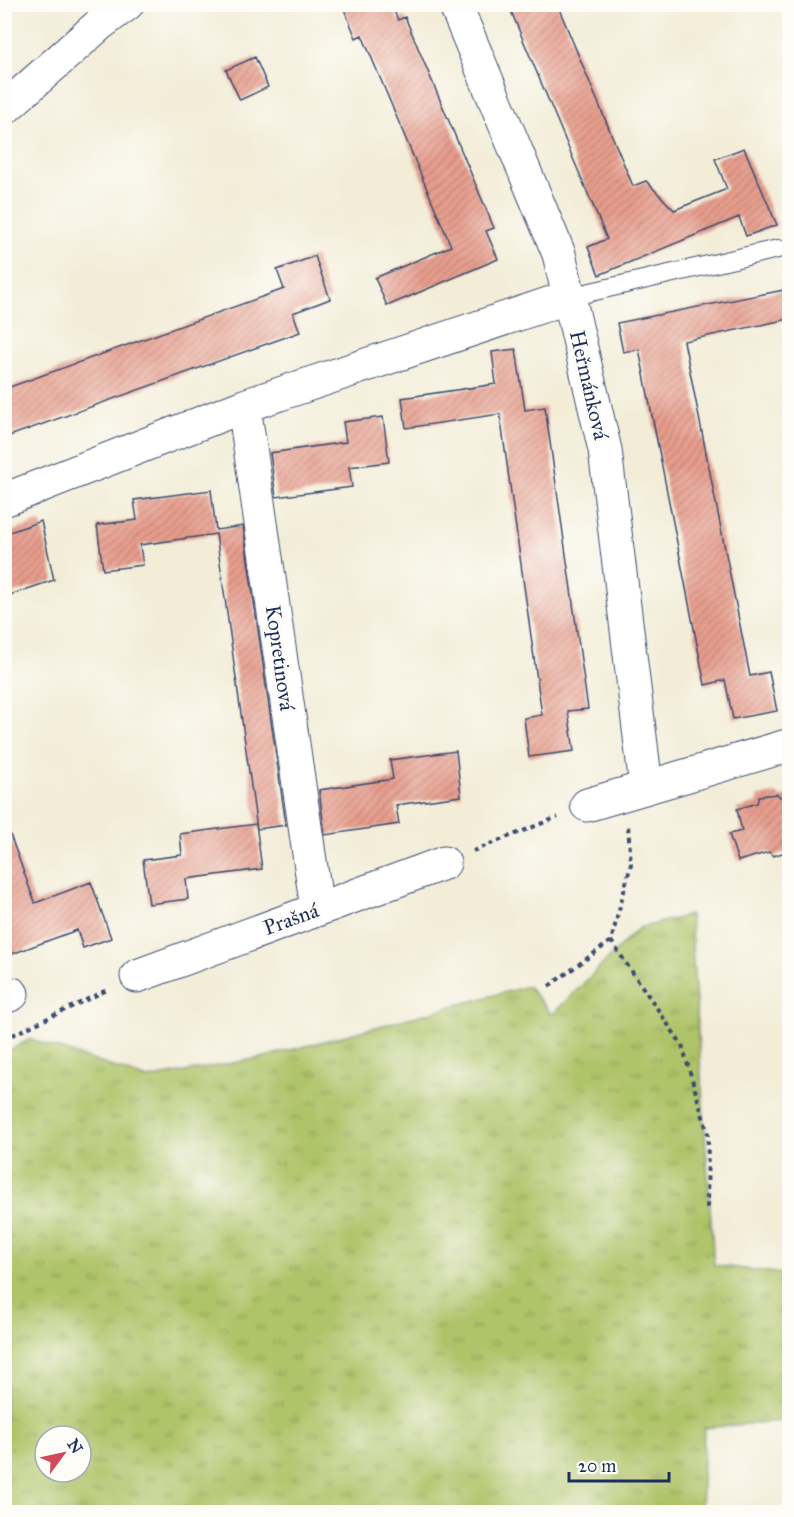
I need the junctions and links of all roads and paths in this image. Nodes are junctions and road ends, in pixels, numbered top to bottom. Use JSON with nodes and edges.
{"nodes":[{"id":1,"x":127,"y":4,"type":"edge"},
{"id":2,"x":455,"y":4,"type":"edge"},
{"id":3,"x":4,"y":109,"type":"edge"},
{"id":4,"x":778,"y":249,"type":"dead end"},
{"id":5,"x":568,"y":297,"type":"junction"},
{"id":6,"x":244,"y":406,"type":"junction"},
{"id":7,"x":4,"y":500,"type":"edge"},
{"id":8,"x":789,"y":745,"type":"edge"},
{"id":9,"x":636,"y":789,"type":"junction"},
{"id":10,"x":586,"y":805,"type":"joint"},
{"id":11,"x":444,"y":863,"type":"joint"},
{"id":12,"x":317,"y":909,"type":"junction"},
{"id":13,"x":611,"y":941,"type":"junction"},
{"id":14,"x":137,"y":976,"type":"joint"},
{"id":15,"x":549,"y":986,"type":"dead end"},
{"id":16,"x":4,"y":1039,"type":"edge"},
{"id":17,"x":707,"y":1212,"type":"dead end"}],
"edges":[{"from":1,"to":3,"type":"street"},
{"from":2,"to":5,"type":"street","name":"Heřmánková"},
{"from":4,"to":5,"type":"lane"},
{"from":5,"to":6,"type":"street"},
{"from":5,"to":9,"type":"street","name":"Heřmánková"},
{"from":6,"to":7,"type":"street"},
{"from":6,"to":12,"type":"street","name":"Kopretinová"},
{"from":8,"to":9,"type":"street"},
{"from":9,"to":10,"type":"street"},
{"from":9,"to":13,"type":"path"},
{"from":10,"to":11,"type":"path"},
{"from":11,"to":12,"type":"street","name":"Prašná"},
{"from":12,"to":14,"type":"street","name":"Prašná"},
{"from":13,"to":15,"type":"path"},
{"from":13,"to":17,"type":"path"},
{"from":14,"to":16,"type":"path"}]}
